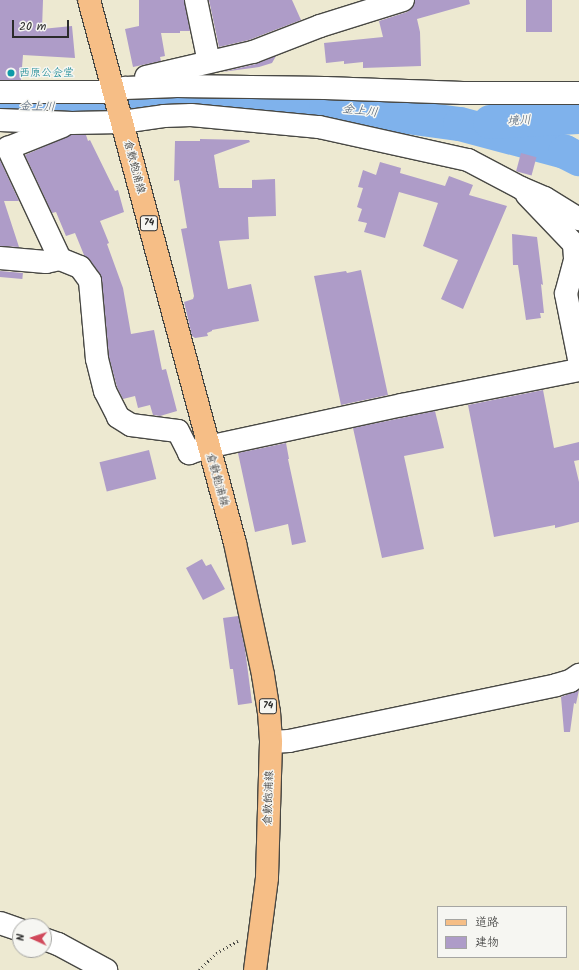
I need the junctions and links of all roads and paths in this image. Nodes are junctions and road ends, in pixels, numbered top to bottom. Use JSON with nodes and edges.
{"nodes":[{"id":1,"x":89,"y":0,"type":"edge"},
{"id":2,"x":196,"y":0,"type":"edge"},
{"id":3,"x":403,"y":0,"type":"edge"},
{"id":4,"x":209,"y":62,"type":"junction"},
{"id":5,"x":120,"y":90,"type":"junction"},
{"id":6,"x":0,"y":92,"type":"edge"},
{"id":7,"x":579,"y":92,"type":"edge"},
{"id":8,"x":0,"y":120,"type":"edge"},
{"id":9,"x":122,"y":122,"type":"junction"},
{"id":10,"x":72,"y":123,"type":"junction"},
{"id":11,"x":521,"y":188,"type":"junction"},
{"id":12,"x":579,"y":219,"type":"edge"},
{"id":13,"x":0,"y":258,"type":"edge"},
{"id":14,"x":60,"y":259,"type":"junction"},
{"id":15,"x":579,"y":359,"type":"edge"},
{"id":16,"x":579,"y":370,"type":"edge"},
{"id":17,"x":208,"y":447,"type":"junction"},
{"id":18,"x":579,"y":675,"type":"edge"},
{"id":19,"x":271,"y":742,"type":"junction"},
{"id":20,"x":0,"y":923,"type":"edge"},
{"id":21,"x":12,"y":927,"type":"edge"},
{"id":22,"x":261,"y":928,"type":"junction"},
{"id":23,"x":52,"y":941,"type":"edge"},
{"id":24,"x":106,"y":970,"type":"edge"},
{"id":25,"x":199,"y":970,"type":"edge"},
{"id":26,"x":255,"y":970,"type":"edge"}],
"edges":[{"from":1,"to":5,"type":"main road","name":"倉敷飽浦線","number":"74"},
{"from":2,"to":4,"type":"street"},
{"from":3,"to":4,"type":"street"},
{"from":4,"to":5,"type":"street"},
{"from":5,"to":6,"type":"street"},
{"from":5,"to":7,"type":"street"},
{"from":5,"to":9,"type":"main road","name":"倉敷飽浦線","number":"74"},
{"from":8,"to":10,"type":"street"},
{"from":9,"to":10,"type":"street"},
{"from":9,"to":11,"type":"street"},
{"from":9,"to":17,"type":"main road","name":"倉敷飽浦線","number":"74"},
{"from":10,"to":14,"type":"street"},
{"from":11,"to":12,"type":"street"},
{"from":11,"to":15,"type":"street"},
{"from":13,"to":14,"type":"street"},
{"from":14,"to":17,"type":"street"},
{"from":16,"to":17,"type":"street"},
{"from":17,"to":19,"type":"main road","name":"倉敷飽浦線","number":"74"},
{"from":18,"to":19,"type":"street"},
{"from":19,"to":22,"type":"main road","name":"倉敷飽浦線","number":"74"},
{"from":20,"to":21,"type":"street"},
{"from":22,"to":25,"type":"path"},
{"from":22,"to":26,"type":"main road","name":"倉敷飽浦線","number":"74"},
{"from":23,"to":24,"type":"street"}]}
